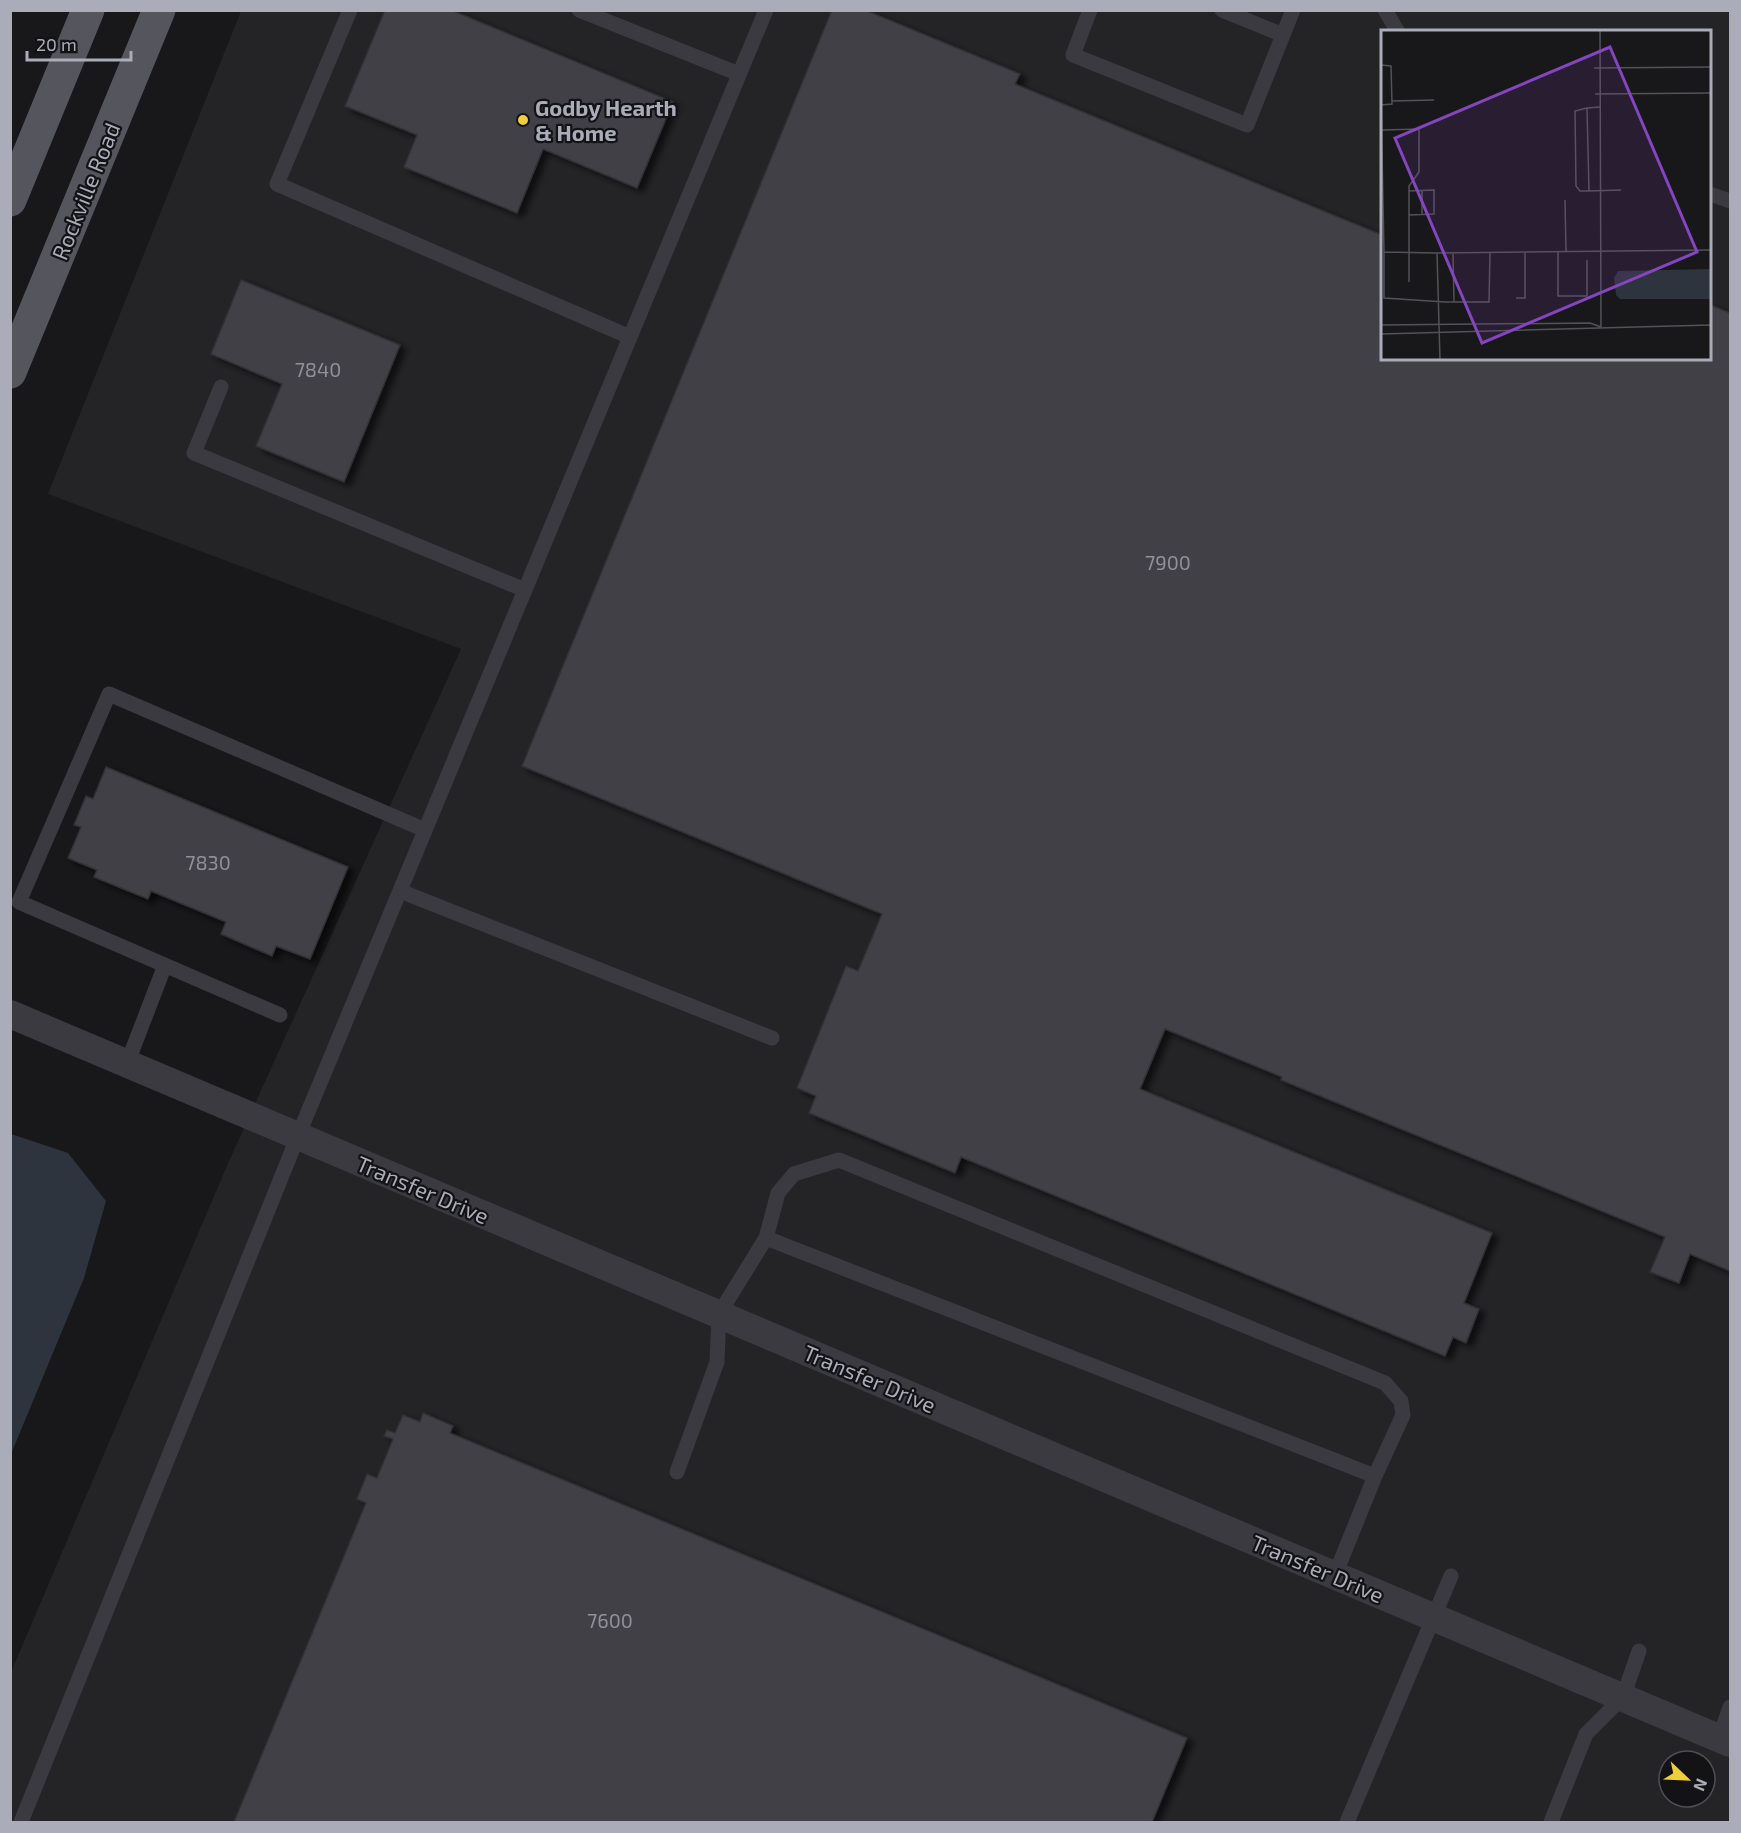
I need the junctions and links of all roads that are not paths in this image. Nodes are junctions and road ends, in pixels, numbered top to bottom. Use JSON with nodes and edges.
{"nodes":[{"id":1,"x":88,"y":10,"type":"edge"},
{"id":2,"x":159,"y":10,"type":"edge"},
{"id":3,"x":350,"y":10,"type":"edge"},
{"id":4,"x":579,"y":10,"type":"edge"},
{"id":5,"x":766,"y":10,"type":"edge"},
{"id":6,"x":1090,"y":10,"type":"edge"},
{"id":7,"x":1222,"y":10,"type":"edge"},
{"id":8,"x":1293,"y":10,"type":"edge"},
{"id":9,"x":1385,"y":10,"type":"edge"},
{"id":10,"x":1397,"y":30,"type":"edge"},
{"id":11,"x":1283,"y":35,"type":"junction"},
{"id":12,"x":739,"y":75,"type":"junction"},
{"id":13,"x":1711,"y":194,"type":"edge"},
{"id":14,"x":10,"y":200,"type":"edge"},
{"id":15,"x":1730,"y":202,"type":"edge"},
{"id":16,"x":630,"y":337,"type":"junction"},
{"id":17,"x":10,"y":372,"type":"edge"},
{"id":18,"x":221,"y":387,"type":"dead end"},
{"id":19,"x":525,"y":590,"type":"junction"},
{"id":20,"x":425,"y":830,"type":"junction"},
{"id":21,"x":400,"y":891,"type":"junction"},
{"id":22,"x":165,"y":965,"type":"junction"},
{"id":23,"x":10,"y":1014,"type":"edge"},
{"id":24,"x":280,"y":1015,"type":"dead end"},
{"id":25,"x":772,"y":1038,"type":"dead end"},
{"id":26,"x":127,"y":1064,"type":"junction"},
{"id":27,"x":298,"y":1136,"type":"junction"},
{"id":28,"x":766,"y":1238,"type":"junction"},
{"id":29,"x":719,"y":1314,"type":"junction"},
{"id":30,"x":677,"y":1472,"type":"dead end"},
{"id":31,"x":1375,"y":1476,"type":"junction"},
{"id":32,"x":1335,"y":1575,"type":"junction"},
{"id":33,"x":1450,"y":1576,"type":"dead end"},
{"id":34,"x":1432,"y":1616,"type":"junction"},
{"id":35,"x":1639,"y":1651,"type":"dead end"},
{"id":36,"x":1623,"y":1697,"type":"junction"},
{"id":37,"x":1731,"y":1707,"type":"edge"},
{"id":38,"x":1725,"y":1740,"type":"edge"},
{"id":39,"x":21,"y":1822,"type":"edge"},
{"id":40,"x":1347,"y":1822,"type":"edge"},
{"id":41,"x":1551,"y":1822,"type":"edge"}],
"edges":[{"from":1,"to":14,"type":"main road"},
{"from":2,"to":17,"type":"main road","name":"Rockville Road"},
{"from":3,"to":16,"type":"lane"},
{"from":4,"to":12,"type":"lane"},
{"from":5,"to":12,"type":"lane"},
{"from":6,"to":11,"type":"lane"},
{"from":7,"to":11,"type":"lane"},
{"from":8,"to":11,"type":"lane"},
{"from":9,"to":10,"type":"lane"},
{"from":12,"to":16,"type":"lane"},
{"from":13,"to":15,"type":"lane"},
{"from":16,"to":19,"type":"lane"},
{"from":18,"to":19,"type":"lane"},
{"from":19,"to":20,"type":"lane"},
{"from":20,"to":21,"type":"lane"},
{"from":20,"to":22,"type":"lane"},
{"from":21,"to":25,"type":"lane"},
{"from":21,"to":27,"type":"lane"},
{"from":22,"to":24,"type":"lane"},
{"from":22,"to":26,"type":"lane"},
{"from":23,"to":26,"type":"street","name":"Transfer Drive"},
{"from":26,"to":27,"type":"street","name":"Transfer Drive"},
{"from":27,"to":29,"type":"street","name":"Transfer Drive"},
{"from":27,"to":39,"type":"lane"},
{"from":28,"to":29,"type":"lane"},
{"from":28,"to":31,"type":"lane"},
{"from":28,"to":31,"type":"lane"},
{"from":29,"to":30,"type":"lane"},
{"from":29,"to":32,"type":"street","name":"Transfer Drive"},
{"from":31,"to":32,"type":"lane"},
{"from":32,"to":34,"type":"street","name":"Transfer Drive"},
{"from":33,"to":34,"type":"lane"},
{"from":34,"to":36,"type":"street","name":"Transfer Drive"},
{"from":34,"to":40,"type":"lane"},
{"from":35,"to":36,"type":"lane"},
{"from":36,"to":38,"type":"street","name":"Transfer Drive"},
{"from":36,"to":41,"type":"lane"},
{"from":37,"to":38,"type":"lane"}]}
